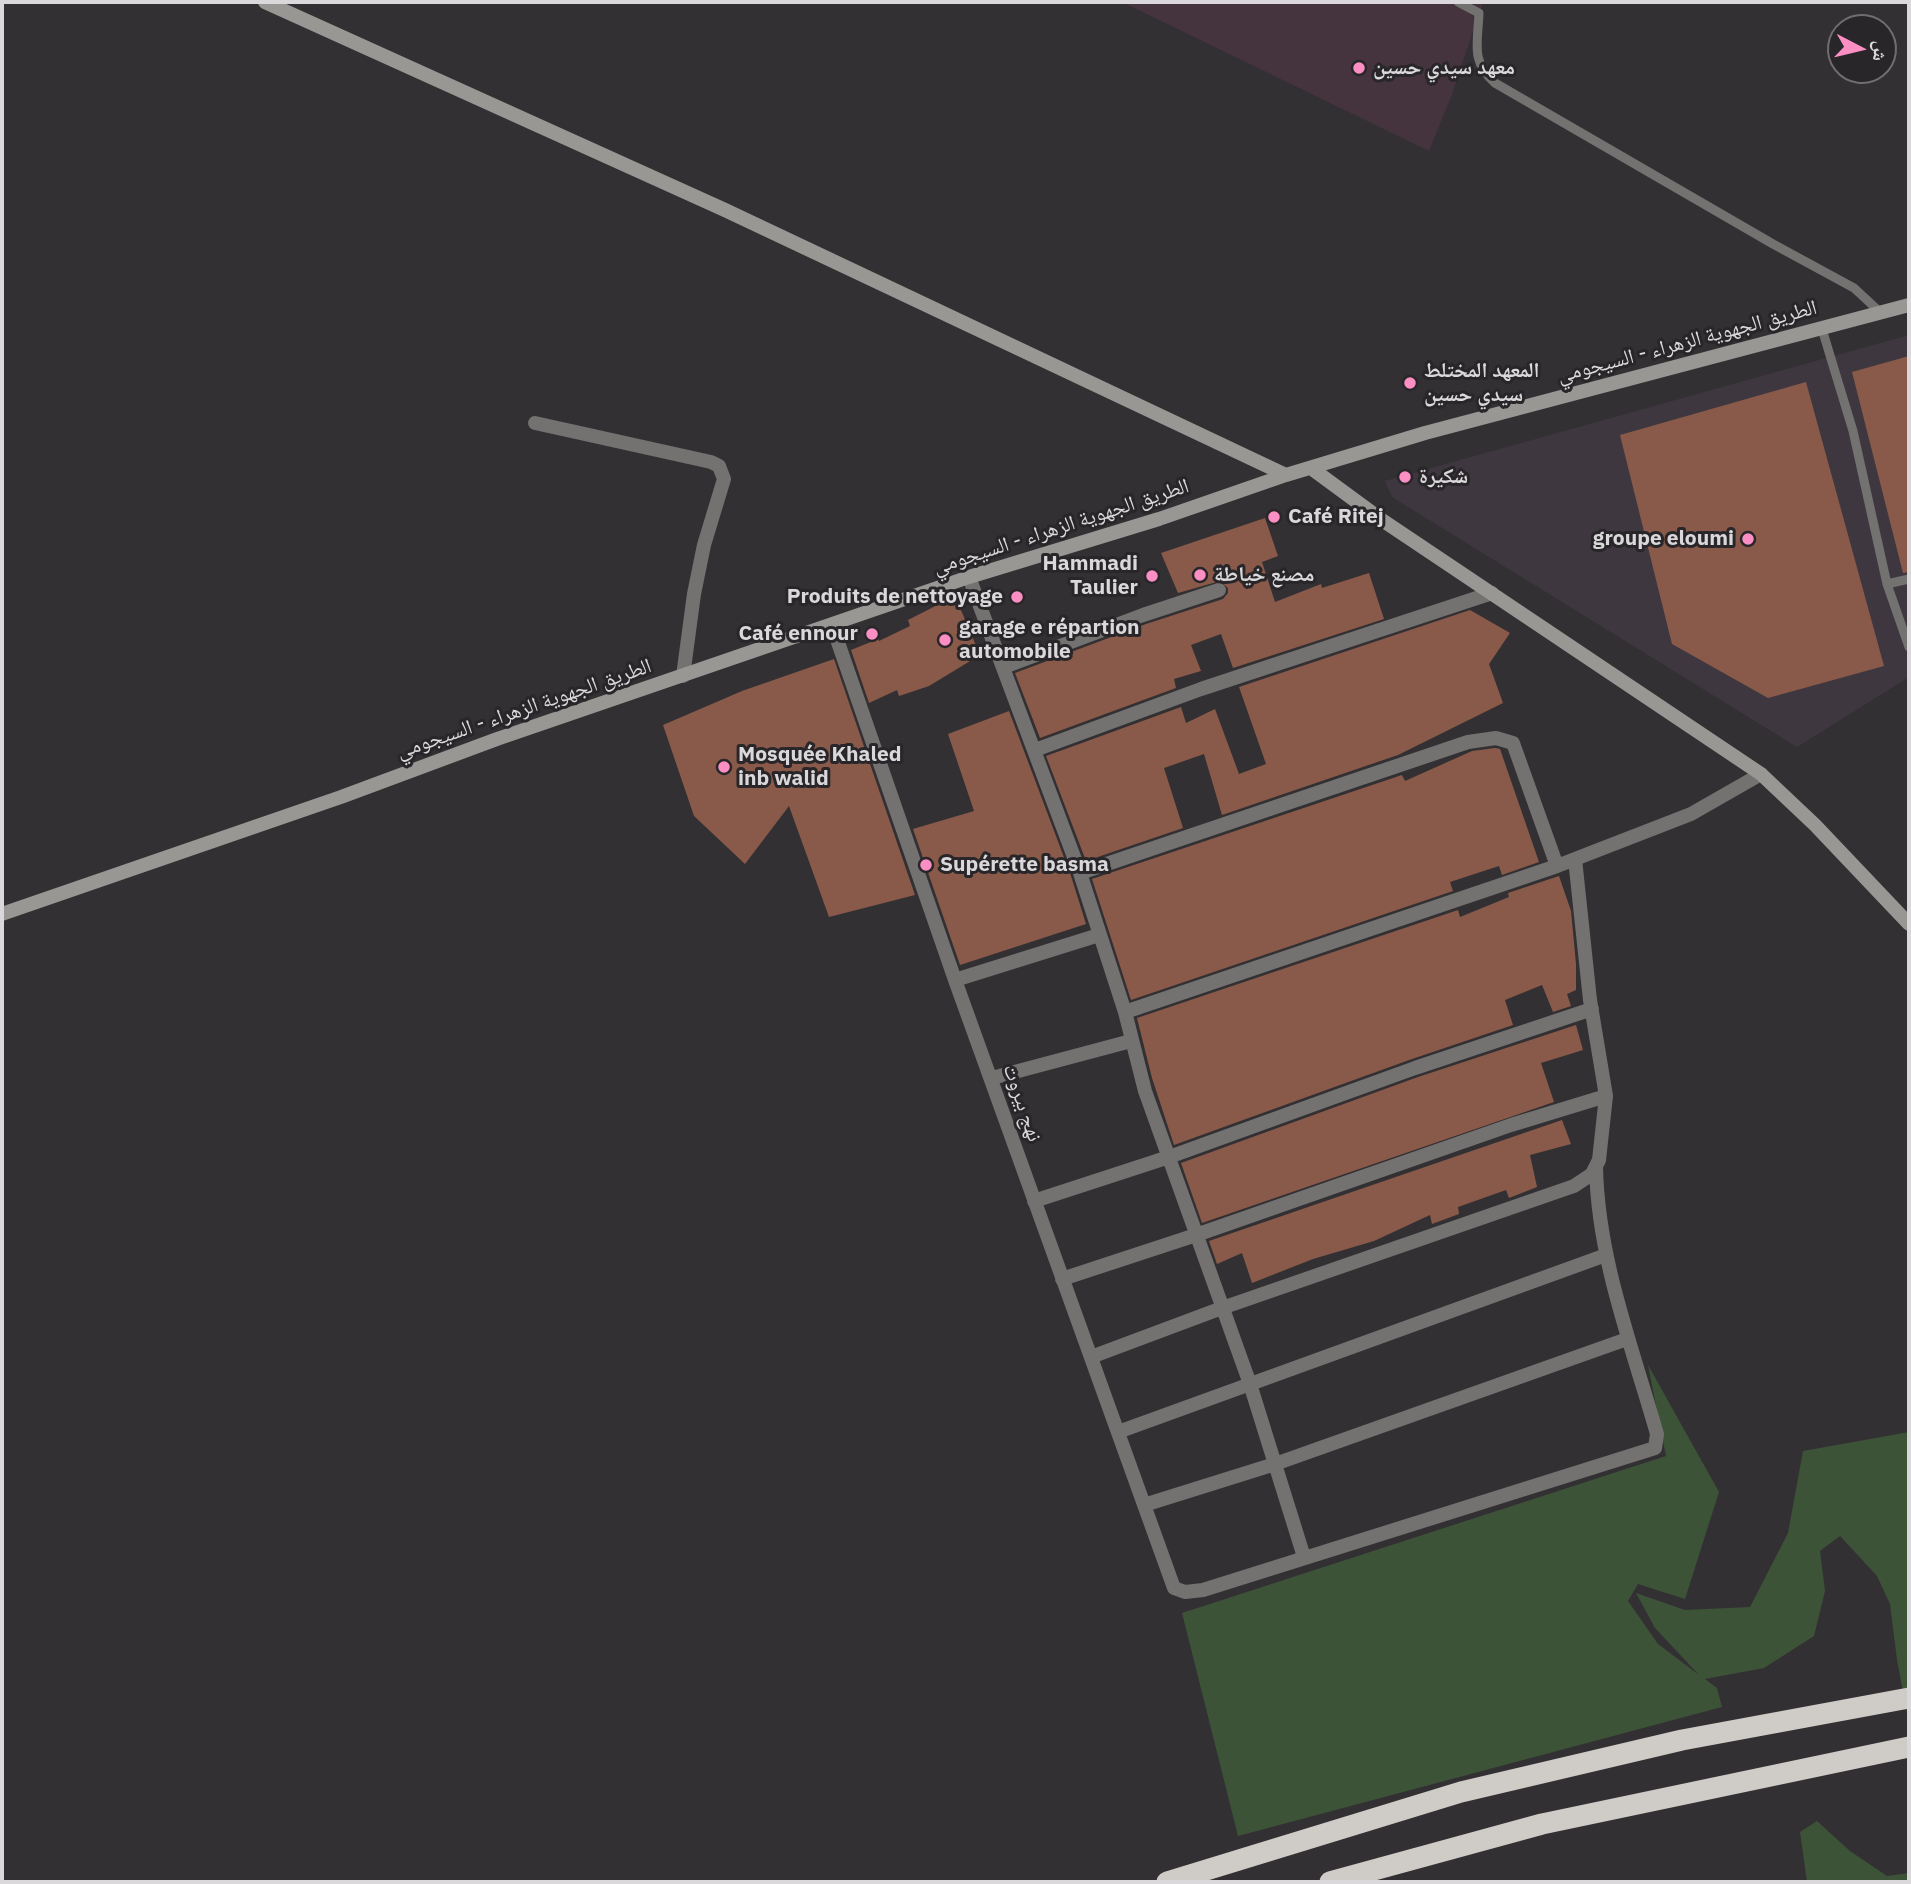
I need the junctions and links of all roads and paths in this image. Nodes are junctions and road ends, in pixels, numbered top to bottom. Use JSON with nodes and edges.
{"nodes":[{"id":1,"x":267,"y":2,"type":"edge"},
{"id":2,"x":1458,"y":2,"type":"edge"},
{"id":3,"x":1909,"y":305,"type":"edge"},
{"id":4,"x":1881,"y":313,"type":"junction"},
{"id":5,"x":1822,"y":329,"type":"junction"},
{"id":6,"x":535,"y":423,"type":"dead end"},
{"id":7,"x":1311,"y":468,"type":"junction"},
{"id":8,"x":1286,"y":475,"type":"junction"},
{"id":9,"x":969,"y":577,"type":"junction"},
{"id":10,"x":1909,"y":579,"type":"edge"},
{"id":11,"x":1887,"y":584,"type":"junction"},
{"id":12,"x":1219,"y":590,"type":"dead end"},
{"id":13,"x":1492,"y":593,"type":"junction"},
{"id":14,"x":832,"y":625,"type":"junction"},
{"id":15,"x":1909,"y":647,"type":"edge"},
{"id":16,"x":1004,"y":667,"type":"junction"},
{"id":17,"x":683,"y":676,"type":"junction"},
{"id":18,"x":1035,"y":750,"type":"junction"},
{"id":19,"x":1762,"y":774,"type":"junction"},
{"id":20,"x":1575,"y":859,"type":"junction"},
{"id":21,"x":1557,"y":866,"type":"junction"},
{"id":22,"x":1080,"y":873,"type":"junction"},
{"id":23,"x":2,"y":914,"type":"edge"},
{"id":24,"x":1909,"y":923,"type":"edge"},
{"id":25,"x":1099,"y":935,"type":"junction"},
{"id":26,"x":955,"y":980,"type":"junction"},
{"id":27,"x":1592,"y":1009,"type":"junction"},
{"id":28,"x":1125,"y":1012,"type":"junction"},
{"id":29,"x":1131,"y":1041,"type":"junction"},
{"id":30,"x":992,"y":1078,"type":"junction"},
{"id":31,"x":1606,"y":1096,"type":"junction"},
{"id":32,"x":1169,"y":1157,"type":"junction"},
{"id":33,"x":1596,"y":1167,"type":"junction"},
{"id":34,"x":1034,"y":1201,"type":"junction"},
{"id":35,"x":1196,"y":1235,"type":"junction"},
{"id":36,"x":1606,"y":1255,"type":"junction"},
{"id":37,"x":1062,"y":1279,"type":"junction"},
{"id":38,"x":1222,"y":1308,"type":"junction"},
{"id":39,"x":1627,"y":1339,"type":"junction"},
{"id":40,"x":1091,"y":1357,"type":"junction"},
{"id":41,"x":1250,"y":1384,"type":"junction"},
{"id":42,"x":1118,"y":1432,"type":"junction"},
{"id":43,"x":1275,"y":1464,"type":"junction"},
{"id":44,"x":1144,"y":1504,"type":"junction"},
{"id":45,"x":1304,"y":1557,"type":"junction"},
{"id":46,"x":1909,"y":1698,"type":"edge"},
{"id":47,"x":1909,"y":1747,"type":"edge"},
{"id":48,"x":1167,"y":1882,"type":"edge"},
{"id":49,"x":1330,"y":1882,"type":"edge"}],
"edges":[{"from":1,"to":8,"type":"main road"},
{"from":2,"to":4,"type":"lane"},
{"from":3,"to":4,"type":"main road","name":"الطريق الجهوية الزهراء - السيجومي"},
{"from":4,"to":5,"type":"main road","name":"الطريق الجهوية الزهراء - السيجومي"},
{"from":5,"to":7,"type":"main road","name":"الطريق الجهوية الزهراء - السيجومي"},
{"from":5,"to":11,"type":"lane"},
{"from":6,"to":17,"type":"street"},
{"from":7,"to":8,"type":"main road","name":"الطريق الجهوية الزهراء - السيجومي"},
{"from":7,"to":13,"type":"main road"},
{"from":8,"to":9,"type":"main road","name":"الطريق الجهوية الزهراء - السيجومي"},
{"from":9,"to":14,"type":"main road","name":"الطريق الجهوية الزهراء - السيجومي"},
{"from":9,"to":16,"type":"street"},
{"from":10,"to":11,"type":"lane"},
{"from":11,"to":15,"type":"lane"},
{"from":12,"to":16,"type":"street"},
{"from":13,"to":18,"type":"street"},
{"from":13,"to":19,"type":"main road"},
{"from":14,"to":17,"type":"main road","name":"الطريق الجهوية الزهراء - السيجومي"},
{"from":14,"to":26,"type":"street","name":"نهج بيروت"},
{"from":16,"to":18,"type":"street"},
{"from":17,"to":23,"type":"main road","name":"الطريق الجهوية الزهراء - السيجومي"},
{"from":18,"to":22,"type":"street"},
{"from":19,"to":20,"type":"street"},
{"from":19,"to":24,"type":"main road"},
{"from":20,"to":21,"type":"street"},
{"from":20,"to":27,"type":"street"},
{"from":21,"to":22,"type":"street"},
{"from":21,"to":28,"type":"street"},
{"from":22,"to":25,"type":"street"},
{"from":25,"to":26,"type":"street"},
{"from":25,"to":28,"type":"street"},
{"from":26,"to":30,"type":"street","name":"نهج بيروت"},
{"from":27,"to":31,"type":"street"},
{"from":27,"to":32,"type":"street"},
{"from":28,"to":29,"type":"street"},
{"from":29,"to":30,"type":"street"},
{"from":29,"to":32,"type":"street"},
{"from":30,"to":34,"type":"street","name":"نهج بيروت"},
{"from":31,"to":33,"type":"street"},
{"from":31,"to":35,"type":"street"},
{"from":32,"to":34,"type":"street"},
{"from":32,"to":35,"type":"street"},
{"from":33,"to":36,"type":"street"},
{"from":33,"to":38,"type":"street"},
{"from":34,"to":37,"type":"street","name":"نهج بيروت"},
{"from":35,"to":37,"type":"street"},
{"from":35,"to":38,"type":"street"},
{"from":36,"to":39,"type":"street"},
{"from":36,"to":41,"type":"street"},
{"from":37,"to":40,"type":"street","name":"نهج بيروت"},
{"from":38,"to":40,"type":"street"},
{"from":38,"to":41,"type":"street"},
{"from":39,"to":43,"type":"street"},
{"from":39,"to":45,"type":"street"},
{"from":40,"to":42,"type":"street","name":"نهج بيروت"},
{"from":41,"to":42,"type":"street"},
{"from":41,"to":43,"type":"street"},
{"from":42,"to":44,"type":"street","name":"نهج بيروت"},
{"from":43,"to":44,"type":"street"},
{"from":43,"to":45,"type":"street"},
{"from":44,"to":45,"type":"street","name":"نهج بيروت"},
{"from":46,"to":48,"type":"highway"},
{"from":47,"to":49,"type":"highway"}]}
